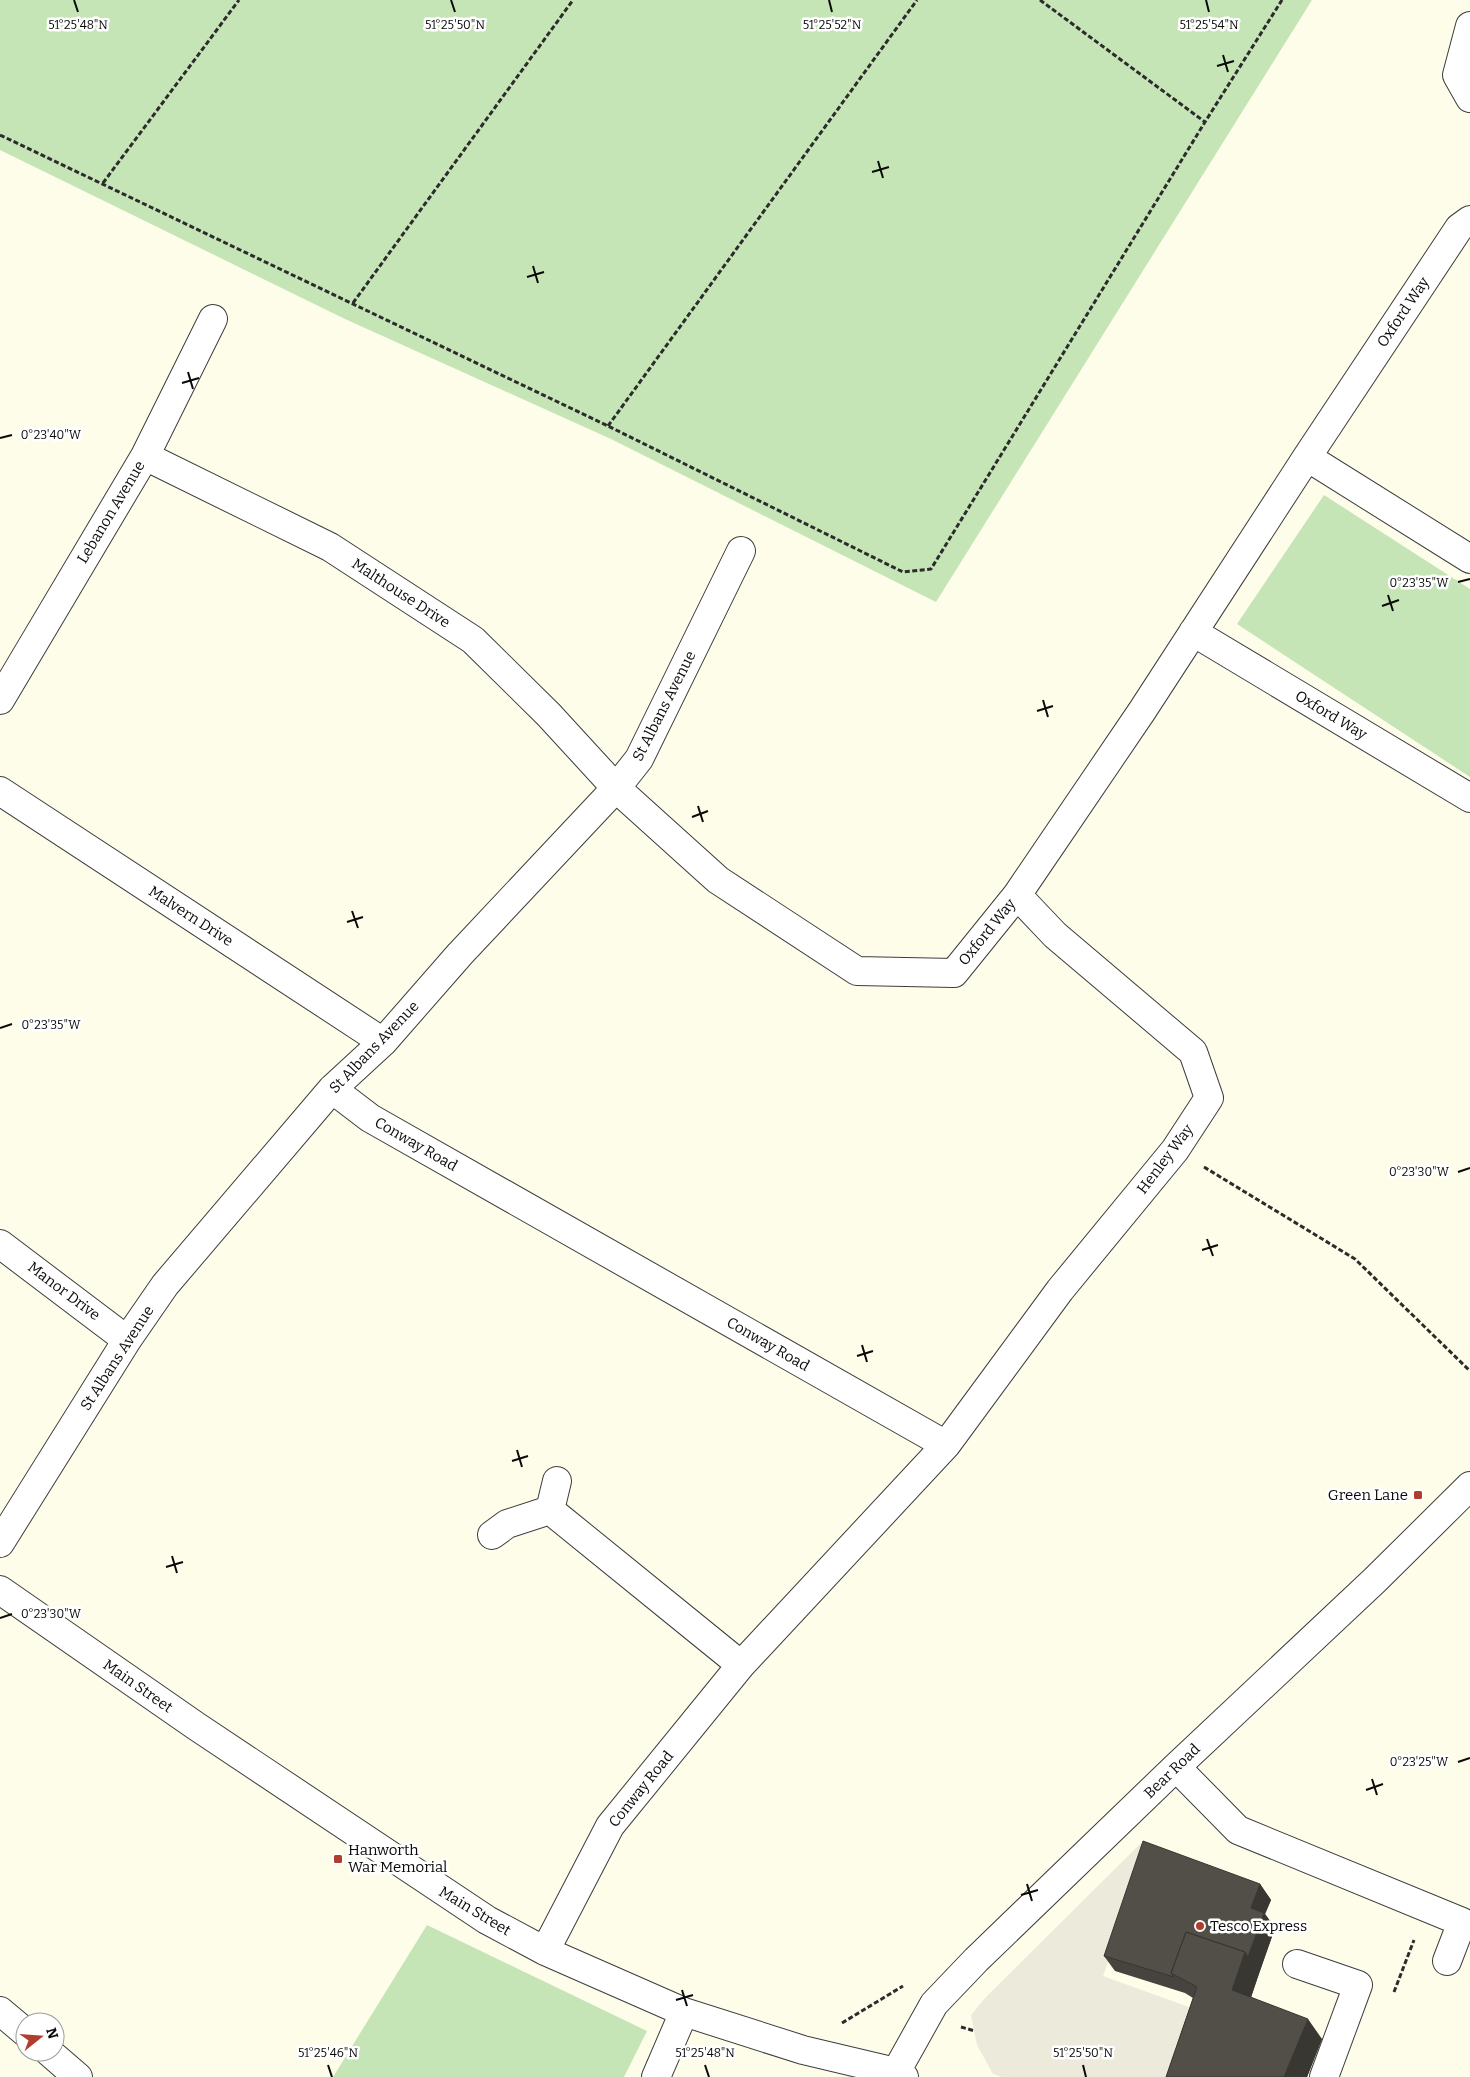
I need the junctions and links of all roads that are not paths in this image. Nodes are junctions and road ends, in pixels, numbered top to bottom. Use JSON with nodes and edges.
{"nodes":[{"id":1,"x":1470,"y":26,"type":"edge"},
{"id":2,"x":1470,"y":98,"type":"edge"},
{"id":3,"x":1470,"y":220,"type":"edge"},
{"id":4,"x":213,"y":319,"type":"dead end"},
{"id":5,"x":145,"y":456,"type":"junction"},
{"id":6,"x":1307,"y":457,"type":"junction"},
{"id":7,"x":741,"y":550,"type":"dead end"},
{"id":8,"x":1470,"y":560,"type":"edge"},
{"id":9,"x":1193,"y":632,"type":"junction"},
{"id":10,"x":0,"y":700,"type":"edge"},
{"id":11,"x":616,"y":788,"type":"junction"},
{"id":12,"x":0,"y":791,"type":"edge"},
{"id":13,"x":1470,"y":798,"type":"edge"},
{"id":14,"x":1017,"y":895,"type":"junction"},
{"id":15,"x":383,"y":1042,"type":"junction"},
{"id":16,"x":332,"y":1089,"type":"junction"},
{"id":17,"x":2,"y":1249,"type":"edge"},
{"id":18,"x":127,"y":1340,"type":"junction"},
{"id":19,"x":946,"y":1445,"type":"junction"},
{"id":20,"x":557,"y":1481,"type":"dead end"},
{"id":21,"x":1470,"y":1486,"type":"edge"},
{"id":22,"x":550,"y":1510,"type":"junction"},
{"id":23,"x":492,"y":1535,"type":"dead end"},
{"id":24,"x":0,"y":1543,"type":"edge"},
{"id":25,"x":0,"y":1590,"type":"edge"},
{"id":26,"x":741,"y":1665,"type":"junction"},
{"id":27,"x":1176,"y":1767,"type":"junction"},
{"id":28,"x":545,"y":1951,"type":"junction"},
{"id":29,"x":1447,"y":1961,"type":"dead end"},
{"id":30,"x":1297,"y":1964,"type":"dead end"},
{"id":31,"x":0,"y":2011,"type":"edge"},
{"id":32,"x":684,"y":2012,"type":"junction"},
{"id":33,"x":15,"y":2024,"type":"edge"},
{"id":34,"x":60,"y":2062,"type":"edge"},
{"id":35,"x":900,"y":2074,"type":"edge"},
{"id":36,"x":78,"y":2077,"type":"edge"},
{"id":37,"x":656,"y":2077,"type":"edge"},
{"id":38,"x":1324,"y":2077,"type":"edge"}],
"edges":[{"from":1,"to":2,"type":"street"},
{"from":3,"to":6,"type":"street","name":"Oxford Way"},
{"from":4,"to":5,"type":"street","name":"Lebanon Avenue"},
{"from":5,"to":10,"type":"street","name":"Lebanon Avenue"},
{"from":5,"to":11,"type":"street","name":"Malthouse Drive"},
{"from":6,"to":8,"type":"street"},
{"from":6,"to":9,"type":"street","name":"Oxford Way"},
{"from":7,"to":11,"type":"street","name":"St Albans Avenue"},
{"from":9,"to":13,"type":"street","name":"Oxford Way"},
{"from":9,"to":14,"type":"street","name":"Oxford Way"},
{"from":11,"to":14,"type":"street","name":"Oxford Way"},
{"from":11,"to":15,"type":"street","name":"St Albans Avenue"},
{"from":12,"to":15,"type":"street","name":"Malvern Drive"},
{"from":14,"to":19,"type":"street","name":"Henley Way"},
{"from":15,"to":16,"type":"street","name":"St Albans Avenue"},
{"from":16,"to":18,"type":"street","name":"St Albans Avenue"},
{"from":16,"to":19,"type":"street","name":"Conway Road"},
{"from":17,"to":18,"type":"street","name":"Manor Drive"},
{"from":18,"to":24,"type":"street","name":"St Albans Avenue"},
{"from":19,"to":26,"type":"street","name":"Conway Road"},
{"from":20,"to":22,"type":"street"},
{"from":21,"to":27,"type":"street","name":"Bear Road"},
{"from":22,"to":23,"type":"street"},
{"from":22,"to":26,"type":"street"},
{"from":25,"to":28,"type":"street","name":"Main Street"},
{"from":26,"to":28,"type":"street","name":"Conway Road"},
{"from":27,"to":29,"type":"street"},
{"from":27,"to":35,"type":"street","name":"Bear Road"},
{"from":28,"to":32,"type":"street","name":"Main Street"},
{"from":30,"to":38,"type":"street"},
{"from":31,"to":33,"type":"street"},
{"from":32,"to":35,"type":"street","name":"Main Street"},
{"from":32,"to":37,"type":"street"},
{"from":34,"to":36,"type":"street"}]}
